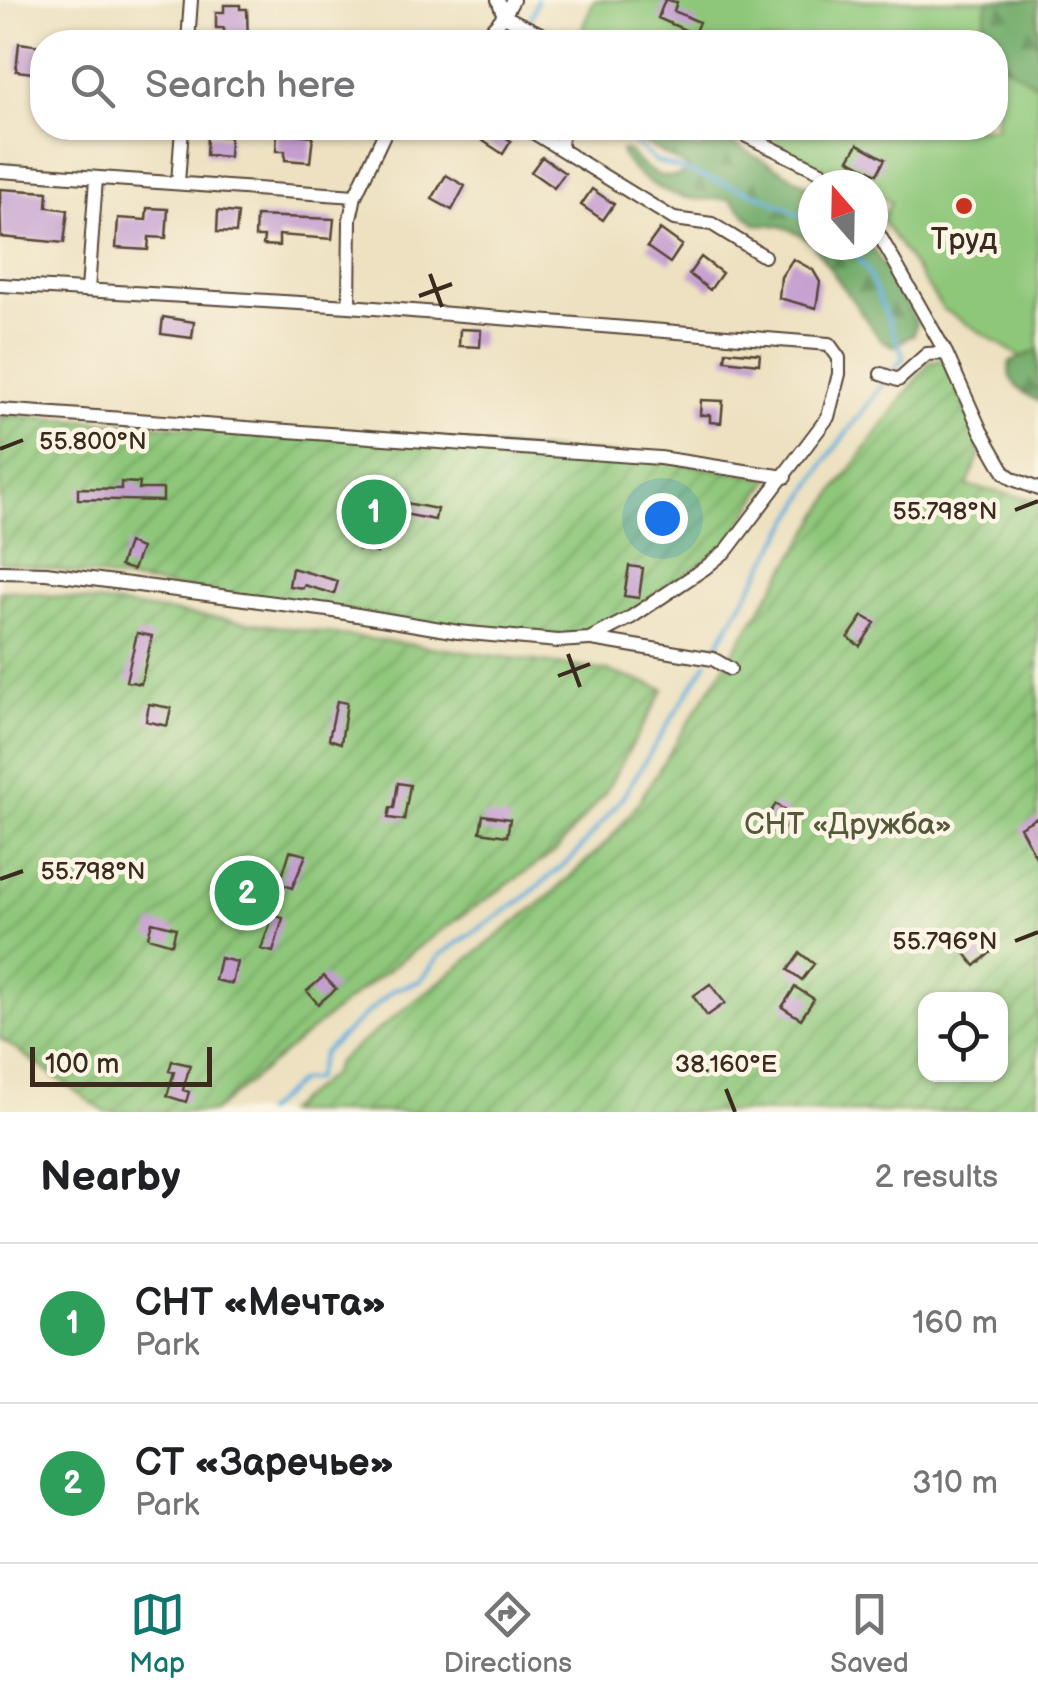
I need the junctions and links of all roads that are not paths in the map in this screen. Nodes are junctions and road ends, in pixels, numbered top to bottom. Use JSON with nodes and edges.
{"nodes":[{"id":1,"x":191,"y":0,"type":"edge"},
{"id":2,"x":498,"y":0,"type":"edge"},
{"id":3,"x":513,"y":0,"type":"edge"},
{"id":4,"x":504,"y":16,"type":"junction"},
{"id":5,"x":189,"y":30,"type":"edge"},
{"id":6,"x":491,"y":30,"type":"edge"},
{"id":7,"x":532,"y":30,"type":"edge"},
{"id":8,"x":181,"y":140,"type":"edge"},
{"id":9,"x":381,"y":140,"type":"edge"},
{"id":10,"x":546,"y":140,"type":"edge"},
{"id":11,"x":561,"y":140,"type":"edge"},
{"id":12,"x":755,"y":140,"type":"edge"},
{"id":13,"x":561,"y":149,"type":"junction"},
{"id":14,"x":817,"y":170,"type":"edge"},
{"id":15,"x":0,"y":172,"type":"edge"},
{"id":16,"x":96,"y":179,"type":"junction"},
{"id":17,"x":178,"y":183,"type":"junction"},
{"id":18,"x":355,"y":196,"type":"junction"},
{"id":19,"x":888,"y":251,"type":"edge"},
{"id":20,"x":764,"y":256,"type":"dead end"},
{"id":21,"x":0,"y":285,"type":"edge"},
{"id":22,"x":88,"y":290,"type":"junction"},
{"id":23,"x":349,"y":306,"type":"junction"},
{"id":24,"x":946,"y":353,"type":"junction"},
{"id":25,"x":881,"y":374,"type":"dead end"},
{"id":26,"x":0,"y":410,"type":"edge"},
{"id":27,"x":785,"y":477,"type":"junction"},
{"id":28,"x":1038,"y":489,"type":"edge"},
{"id":29,"x":0,"y":572,"type":"edge"},
{"id":30,"x":589,"y":639,"type":"junction"},
{"id":31,"x":730,"y":670,"type":"dead end"}],
"edges":[{"from":1,"to":5,"type":"street"},
{"from":2,"to":4,"type":"street"},
{"from":3,"to":4,"type":"street"},
{"from":4,"to":6,"type":"street"},
{"from":4,"to":7,"type":"street"},
{"from":8,"to":17,"type":"street"},
{"from":9,"to":18,"type":"street"},
{"from":10,"to":13,"type":"street"},
{"from":11,"to":13,"type":"street"},
{"from":12,"to":14,"type":"street"},
{"from":13,"to":20,"type":"street"},
{"from":15,"to":16,"type":"street"},
{"from":16,"to":17,"type":"street"},
{"from":16,"to":22,"type":"street"},
{"from":17,"to":18,"type":"street"},
{"from":18,"to":23,"type":"street"},
{"from":19,"to":24,"type":"street"},
{"from":21,"to":22,"type":"street"},
{"from":22,"to":23,"type":"street"},
{"from":23,"to":27,"type":"street"},
{"from":24,"to":25,"type":"street"},
{"from":24,"to":28,"type":"street"},
{"from":26,"to":27,"type":"street"},
{"from":27,"to":30,"type":"street"},
{"from":29,"to":30,"type":"street"},
{"from":30,"to":31,"type":"street"}]}
